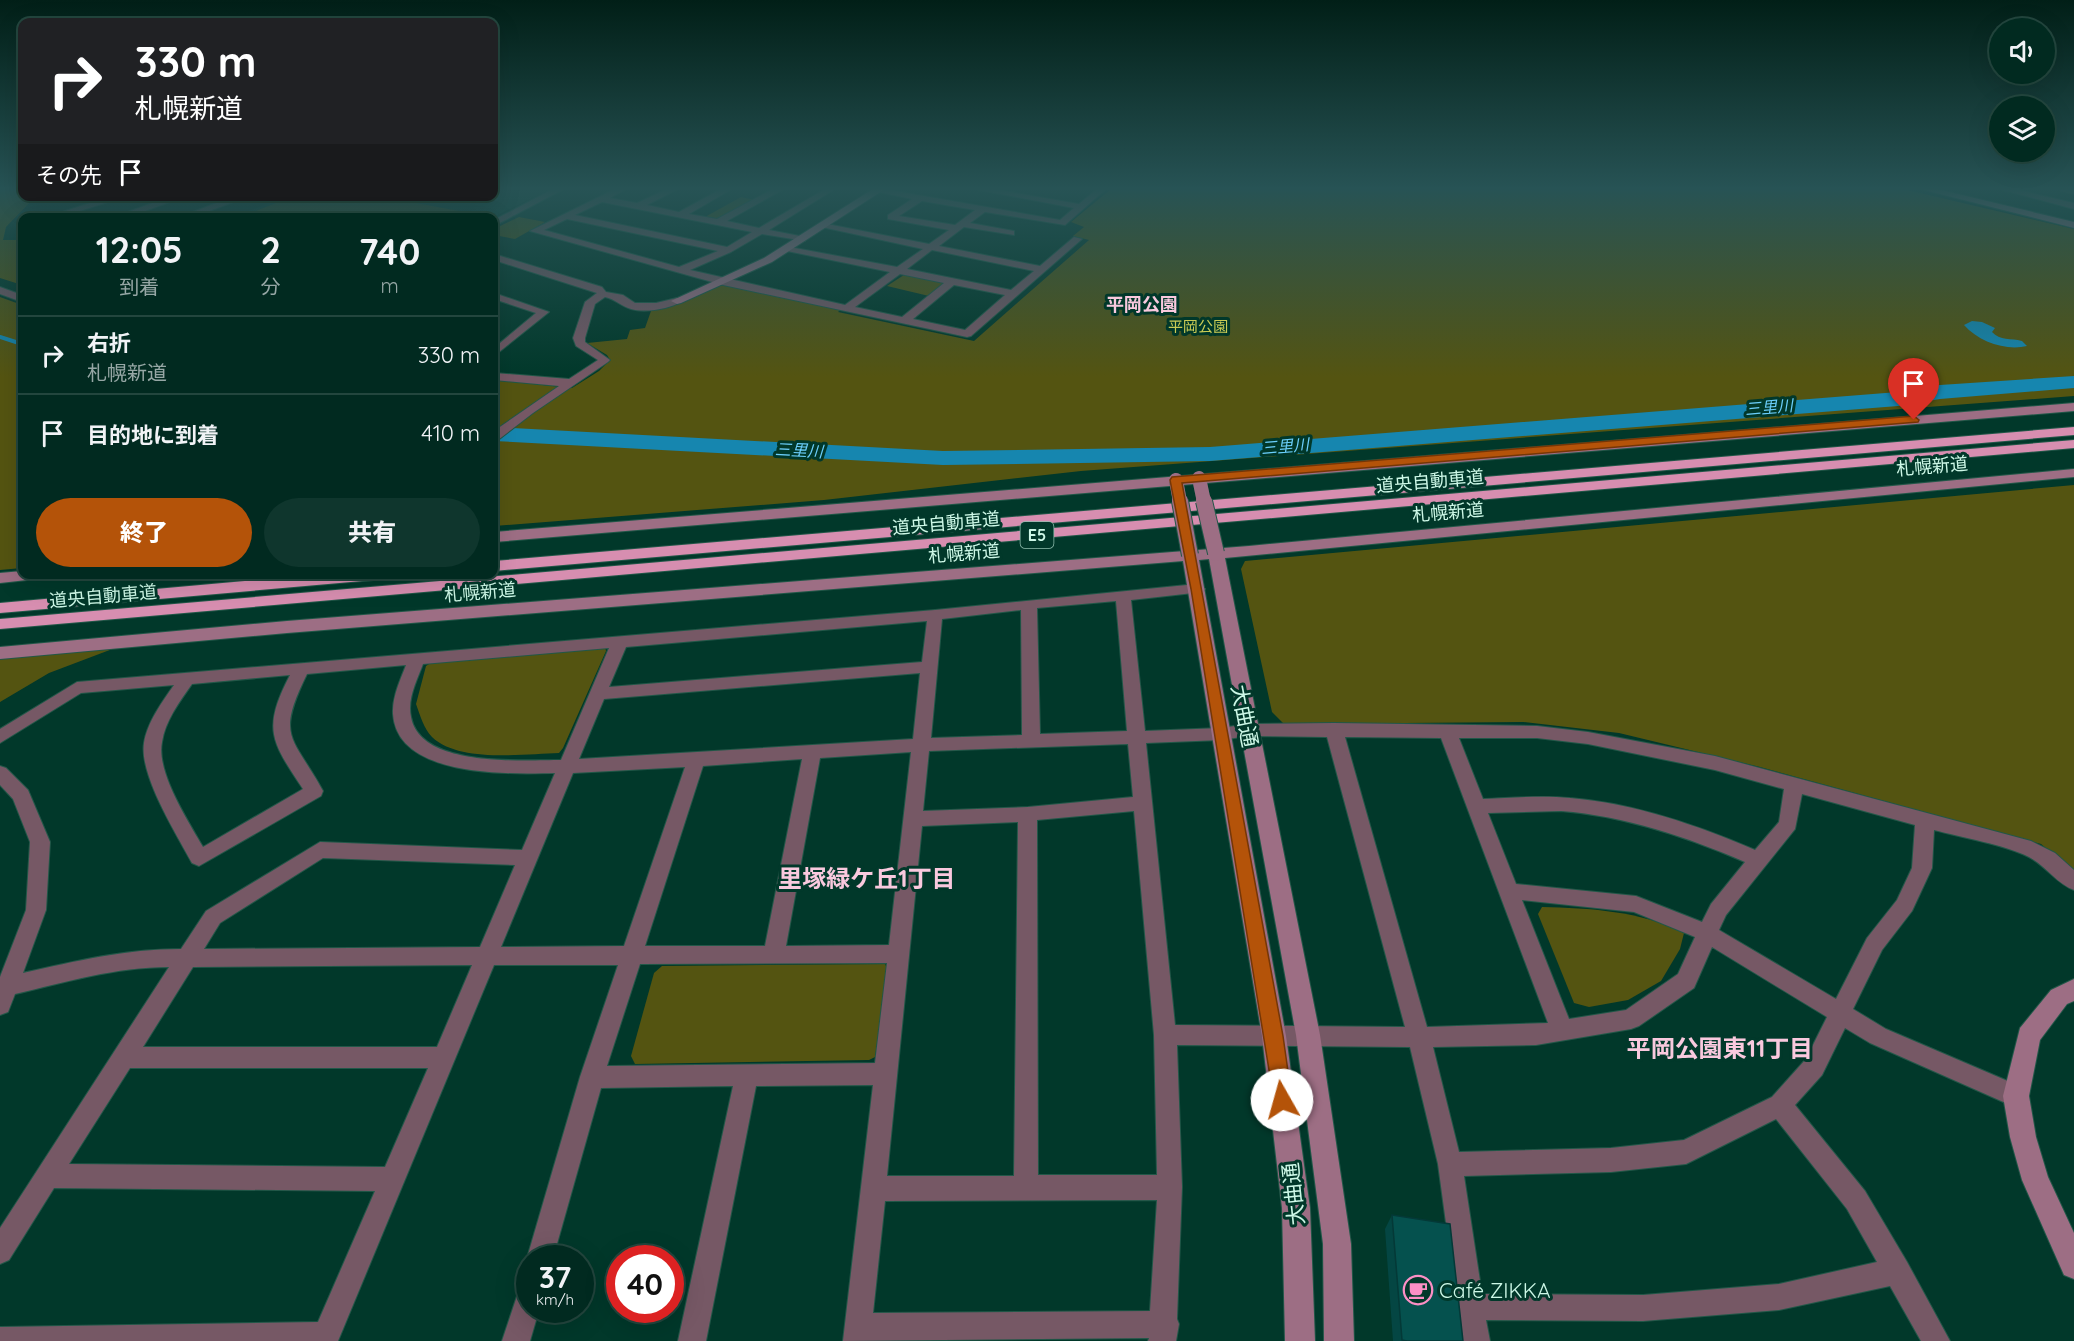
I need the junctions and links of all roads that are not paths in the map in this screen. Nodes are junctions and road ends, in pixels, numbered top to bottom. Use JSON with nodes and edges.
{"nodes":[{"id":1,"x":612,"y":252,"type":"edge"},
{"id":2,"x":724,"y":252,"type":"edge"},
{"id":3,"x":780,"y":252,"type":"edge"},
{"id":4,"x":804,"y":252,"type":"edge"},
{"id":5,"x":923,"y":252,"type":"edge"},
{"id":6,"x":953,"y":252,"type":"edge"},
{"id":7,"x":1063,"y":252,"type":"edge"},
{"id":8,"x":498,"y":258,"type":"edge"},
{"id":9,"x":1042,"y":269,"type":"junction"},
{"id":10,"x":681,"y":270,"type":"junction"},
{"id":11,"x":897,"y":271,"type":"junction"},
{"id":12,"x":723,"y":282,"type":"junction"},
{"id":13,"x":951,"y":282,"type":"junction"},
{"id":14,"x":0,"y":290,"type":"edge"},
{"id":15,"x":603,"y":294,"type":"junction"},
{"id":16,"x":1014,"y":294,"type":"junction"},
{"id":17,"x":18,"y":297,"type":"edge"},
{"id":18,"x":498,"y":297,"type":"edge"},
{"id":19,"x":678,"y":301,"type":"joint"},
{"id":20,"x":847,"y":308,"type":"junction"},
{"id":21,"x":904,"y":321,"type":"junction"},
{"id":22,"x":498,"y":341,"type":"edge"},
{"id":23,"x":506,"y":344,"type":"junction"},
{"id":24,"x":498,"y":349,"type":"edge"},
{"id":25,"x":498,"y":376,"type":"edge"},
{"id":26,"x":570,"y":383,"type":"junction"},
{"id":27,"x":2074,"y":407,"type":"edge"},
{"id":28,"x":2074,"y":431,"type":"edge"},
{"id":29,"x":498,"y":434,"type":"edge"},
{"id":30,"x":2074,"y":444,"type":"edge"},
{"id":31,"x":2074,"y":473,"type":"edge"},
{"id":32,"x":1199,"y":478,"type":"junction"},
{"id":33,"x":1176,"y":480,"type":"junction"},
{"id":34,"x":498,"y":537,"type":"edge"},
{"id":35,"x":1216,"y":553,"type":"junction"},
{"id":36,"x":1190,"y":555,"type":"junction"},
{"id":37,"x":498,"y":566,"type":"edge"},
{"id":38,"x":18,"y":576,"type":"edge"},
{"id":39,"x":0,"y":578,"type":"edge"},
{"id":40,"x":328,"y":579,"type":"edge"},
{"id":41,"x":1197,"y":589,"type":"junction"},
{"id":42,"x":1123,"y":596,"type":"junction"},
{"id":43,"x":1029,"y":604,"type":"junction"},
{"id":44,"x":0,"y":608,"type":"edge"},
{"id":45,"x":935,"y":615,"type":"junction"},
{"id":46,"x":0,"y":624,"type":"edge"},
{"id":47,"x":620,"y":641,"type":"junction"},
{"id":48,"x":0,"y":653,"type":"edge"},
{"id":49,"x":417,"y":659,"type":"junction"},
{"id":50,"x":929,"y":667,"type":"junction"},
{"id":51,"x":301,"y":669,"type":"junction"},
{"id":52,"x":186,"y":680,"type":"junction"},
{"id":53,"x":598,"y":694,"type":"junction"},
{"id":54,"x":1334,"y":729,"type":"junction"},
{"id":55,"x":1248,"y":730,"type":"junction"},
{"id":56,"x":1447,"y":730,"type":"junction"},
{"id":57,"x":1221,"y":734,"type":"junction"},
{"id":58,"x":0,"y":737,"type":"edge"},
{"id":59,"x":1135,"y":738,"type":"junction"},
{"id":60,"x":1031,"y":742,"type":"junction"},
{"id":61,"x":921,"y":745,"type":"junction"},
{"id":62,"x":812,"y":752,"type":"junction"},
{"id":63,"x":696,"y":761,"type":"junction"},
{"id":64,"x":566,"y":767,"type":"junction"},
{"id":65,"x":0,"y":773,"type":"edge"},
{"id":66,"x":1794,"y":784,"type":"junction"},
{"id":67,"x":1141,"y":803,"type":"junction"},
{"id":68,"x":1476,"y":806,"type":"junction"},
{"id":69,"x":1028,"y":814,"type":"junction"},
{"id":70,"x":913,"y":819,"type":"junction"},
{"id":71,"x":1925,"y":821,"type":"junction"},
{"id":72,"x":528,"y":858,"type":"junction"},
{"id":73,"x":1759,"y":860,"type":"junction"},
{"id":74,"x":2074,"y":882,"type":"edge"},
{"id":75,"x":1508,"y":892,"type":"junction"},
{"id":76,"x":1709,"y":934,"type":"junction"},
{"id":77,"x":898,"y":954,"type":"junction"},
{"id":78,"x":774,"y":955,"type":"junction"},
{"id":79,"x":634,"y":956,"type":"junction"},
{"id":80,"x":186,"y":957,"type":"junction"},
{"id":81,"x":486,"y":957,"type":"junction"},
{"id":82,"x":9,"y":986,"type":"junction"},
{"id":83,"x":2074,"y":989,"type":"edge"},
{"id":84,"x":0,"y":1005,"type":"edge"},
{"id":85,"x":1839,"y":1015,"type":"junction"},
{"id":86,"x":1563,"y":1032,"type":"junction"},
{"id":87,"x":1165,"y":1035,"type":"junction"},
{"id":88,"x":1308,"y":1035,"type":"junction"},
{"id":89,"x":1274,"y":1036,"type":"junction"},
{"id":90,"x":1419,"y":1037,"type":"junction"},
{"id":91,"x":123,"y":1057,"type":"junction"},
{"id":92,"x":443,"y":1058,"type":"junction"},
{"id":93,"x":886,"y":1074,"type":"junction"},
{"id":94,"x":747,"y":1075,"type":"junction"},
{"id":95,"x":592,"y":1077,"type":"junction"},
{"id":96,"x":2016,"y":1096,"type":"junction"},
{"id":97,"x":1780,"y":1105,"type":"junction"},
{"id":98,"x":1450,"y":1164,"type":"junction"},
{"id":99,"x":48,"y":1176,"type":"junction"},
{"id":100,"x":392,"y":1179,"type":"junction"},
{"id":101,"x":1026,"y":1187,"type":"junction"},
{"id":102,"x":1170,"y":1187,"type":"junction"},
{"id":103,"x":874,"y":1189,"type":"junction"},
{"id":104,"x":544,"y":1245,"type":"edge"},
{"id":105,"x":0,"y":1251,"type":"edge"},
{"id":106,"x":2074,"y":1265,"type":"edge"},
{"id":107,"x":1898,"y":1272,"type":"junction"},
{"id":108,"x":1472,"y":1307,"type":"junction"},
{"id":109,"x":521,"y":1323,"type":"edge"},
{"id":110,"x":1164,"y":1333,"type":"edge"},
{"id":111,"x":858,"y":1334,"type":"edge"},
{"id":112,"x":325,"y":1339,"type":"edge"},
{"id":113,"x":0,"y":1341,"type":"edge"},
{"id":114,"x":516,"y":1341,"type":"edge"},
{"id":115,"x":692,"y":1341,"type":"edge"},
{"id":116,"x":1300,"y":1341,"type":"edge"},
{"id":117,"x":1339,"y":1341,"type":"edge"},
{"id":118,"x":1476,"y":1341,"type":"edge"},
{"id":119,"x":1936,"y":1341,"type":"edge"}],
"edges":[{"from":1,"to":10,"type":"street"},
{"from":2,"to":10,"type":"street"},
{"from":3,"to":12,"type":"street"},
{"from":4,"to":11,"type":"street"},
{"from":5,"to":11,"type":"street"},
{"from":6,"to":9,"type":"street"},
{"from":7,"to":9,"type":"street"},
{"from":8,"to":15,"type":"street"},
{"from":9,"to":16,"type":"street"},
{"from":10,"to":12,"type":"street"},
{"from":11,"to":13,"type":"street"},
{"from":11,"to":20,"type":"street"},
{"from":12,"to":19,"type":"street"},
{"from":12,"to":20,"type":"street"},
{"from":13,"to":16,"type":"street"},
{"from":13,"to":21,"type":"street"},
{"from":14,"to":17,"type":"street"},
{"from":15,"to":19,"type":"street"},
{"from":15,"to":26,"type":"street"},
{"from":16,"to":21,"type":"street"},
{"from":18,"to":23,"type":"street"},
{"from":20,"to":21,"type":"street"},
{"from":22,"to":23,"type":"street"},
{"from":23,"to":24,"type":"street"},
{"from":25,"to":26,"type":"street"},
{"from":26,"to":29,"type":"street"},
{"from":27,"to":32,"type":"street"},
{"from":28,"to":37,"type":"highway","name":"道央自動車道","number":"E5"},
{"from":30,"to":46,"type":"highway","name":"道央自動車道","number":"E5"},
{"from":31,"to":35,"type":"street","name":"札幌新道"},
{"from":32,"to":33,"type":"street"},
{"from":32,"to":35,"type":"street","name":"大曲通","bridge":true},
{"from":33,"to":34,"type":"street"},
{"from":33,"to":36,"type":"street","name":"大曲通","bridge":true},
{"from":35,"to":36,"type":"street","name":"札幌新道"},
{"from":35,"to":55,"type":"street","name":"大曲通"},
{"from":36,"to":41,"type":"street","name":"大曲通"},
{"from":36,"to":48,"type":"street","name":"札幌新道"},
{"from":38,"to":39,"type":"street"},
{"from":40,"to":44,"type":"highway","name":"道央自動車道"},
{"from":41,"to":42,"type":"street"},
{"from":41,"to":57,"type":"street","name":"大曲通"},
{"from":42,"to":43,"type":"street"},
{"from":42,"to":59,"type":"street"},
{"from":43,"to":45,"type":"street"},
{"from":43,"to":60,"type":"street"},
{"from":45,"to":47,"type":"street"},
{"from":45,"to":50,"type":"street"},
{"from":47,"to":49,"type":"street"},
{"from":47,"to":53,"type":"street"},
{"from":49,"to":51,"type":"street"},
{"from":49,"to":64,"type":"street"},
{"from":50,"to":53,"type":"street"},
{"from":50,"to":61,"type":"street"},
{"from":51,"to":52,"type":"street"},
{"from":51,"to":52,"type":"street"},
{"from":52,"to":58,"type":"street"},
{"from":53,"to":64,"type":"street"},
{"from":54,"to":55,"type":"street"},
{"from":54,"to":56,"type":"street"},
{"from":54,"to":90,"type":"street"},
{"from":55,"to":57,"type":"street"},
{"from":55,"to":88,"type":"street","name":"大曲通"},
{"from":56,"to":66,"type":"street"},
{"from":56,"to":68,"type":"street"},
{"from":57,"to":59,"type":"street"},
{"from":57,"to":89,"type":"street","name":"大曲通"},
{"from":59,"to":60,"type":"street"},
{"from":59,"to":67,"type":"street"},
{"from":60,"to":61,"type":"street"},
{"from":61,"to":62,"type":"street"},
{"from":61,"to":70,"type":"street"},
{"from":62,"to":63,"type":"street"},
{"from":62,"to":78,"type":"street"},
{"from":63,"to":64,"type":"street"},
{"from":63,"to":79,"type":"street"},
{"from":64,"to":72,"type":"street"},
{"from":65,"to":82,"type":"street"},
{"from":66,"to":71,"type":"street"},
{"from":66,"to":73,"type":"street"},
{"from":67,"to":69,"type":"street"},
{"from":67,"to":87,"type":"street"},
{"from":68,"to":73,"type":"street"},
{"from":68,"to":75,"type":"street"},
{"from":69,"to":70,"type":"street"},
{"from":69,"to":101,"type":"street"},
{"from":70,"to":77,"type":"street"},
{"from":71,"to":74,"type":"street"},
{"from":71,"to":85,"type":"street"},
{"from":72,"to":80,"type":"street"},
{"from":72,"to":81,"type":"street"},
{"from":73,"to":76,"type":"street"},
{"from":75,"to":76,"type":"street"},
{"from":75,"to":86,"type":"street"},
{"from":76,"to":85,"type":"street"},
{"from":76,"to":86,"type":"street"},
{"from":77,"to":78,"type":"street"},
{"from":77,"to":93,"type":"street"},
{"from":78,"to":79,"type":"street"},
{"from":79,"to":81,"type":"street"},
{"from":79,"to":95,"type":"street"},
{"from":80,"to":81,"type":"street"},
{"from":80,"to":82,"type":"street"},
{"from":80,"to":91,"type":"street"},
{"from":81,"to":92,"type":"street"},
{"from":82,"to":84,"type":"street"},
{"from":83,"to":96,"type":"street"},
{"from":85,"to":96,"type":"street"},
{"from":85,"to":97,"type":"street"},
{"from":86,"to":90,"type":"street"},
{"from":87,"to":89,"type":"street"},
{"from":87,"to":102,"type":"street"},
{"from":88,"to":89,"type":"street"},
{"from":88,"to":90,"type":"street"},
{"from":88,"to":117,"type":"street","name":"大曲通"},
{"from":89,"to":116,"type":"street","name":"大曲通"},
{"from":90,"to":98,"type":"street"},
{"from":91,"to":92,"type":"street"},
{"from":91,"to":99,"type":"street"},
{"from":92,"to":100,"type":"street"},
{"from":93,"to":94,"type":"street"},
{"from":93,"to":103,"type":"street"},
{"from":94,"to":95,"type":"street"},
{"from":94,"to":115,"type":"street"},
{"from":95,"to":104,"type":"street"},
{"from":96,"to":106,"type":"street"},
{"from":97,"to":98,"type":"street"},
{"from":97,"to":107,"type":"street"},
{"from":98,"to":108,"type":"street"},
{"from":99,"to":100,"type":"street"},
{"from":99,"to":105,"type":"street"},
{"from":100,"to":112,"type":"street"},
{"from":101,"to":102,"type":"street"},
{"from":101,"to":103,"type":"street"},
{"from":102,"to":110,"type":"street"},
{"from":103,"to":111,"type":"street"},
{"from":107,"to":108,"type":"street"},
{"from":107,"to":119,"type":"street"},
{"from":108,"to":118,"type":"street"},
{"from":109,"to":114,"type":"street"},
{"from":110,"to":111,"type":"street"},
{"from":112,"to":113,"type":"street"}]}
